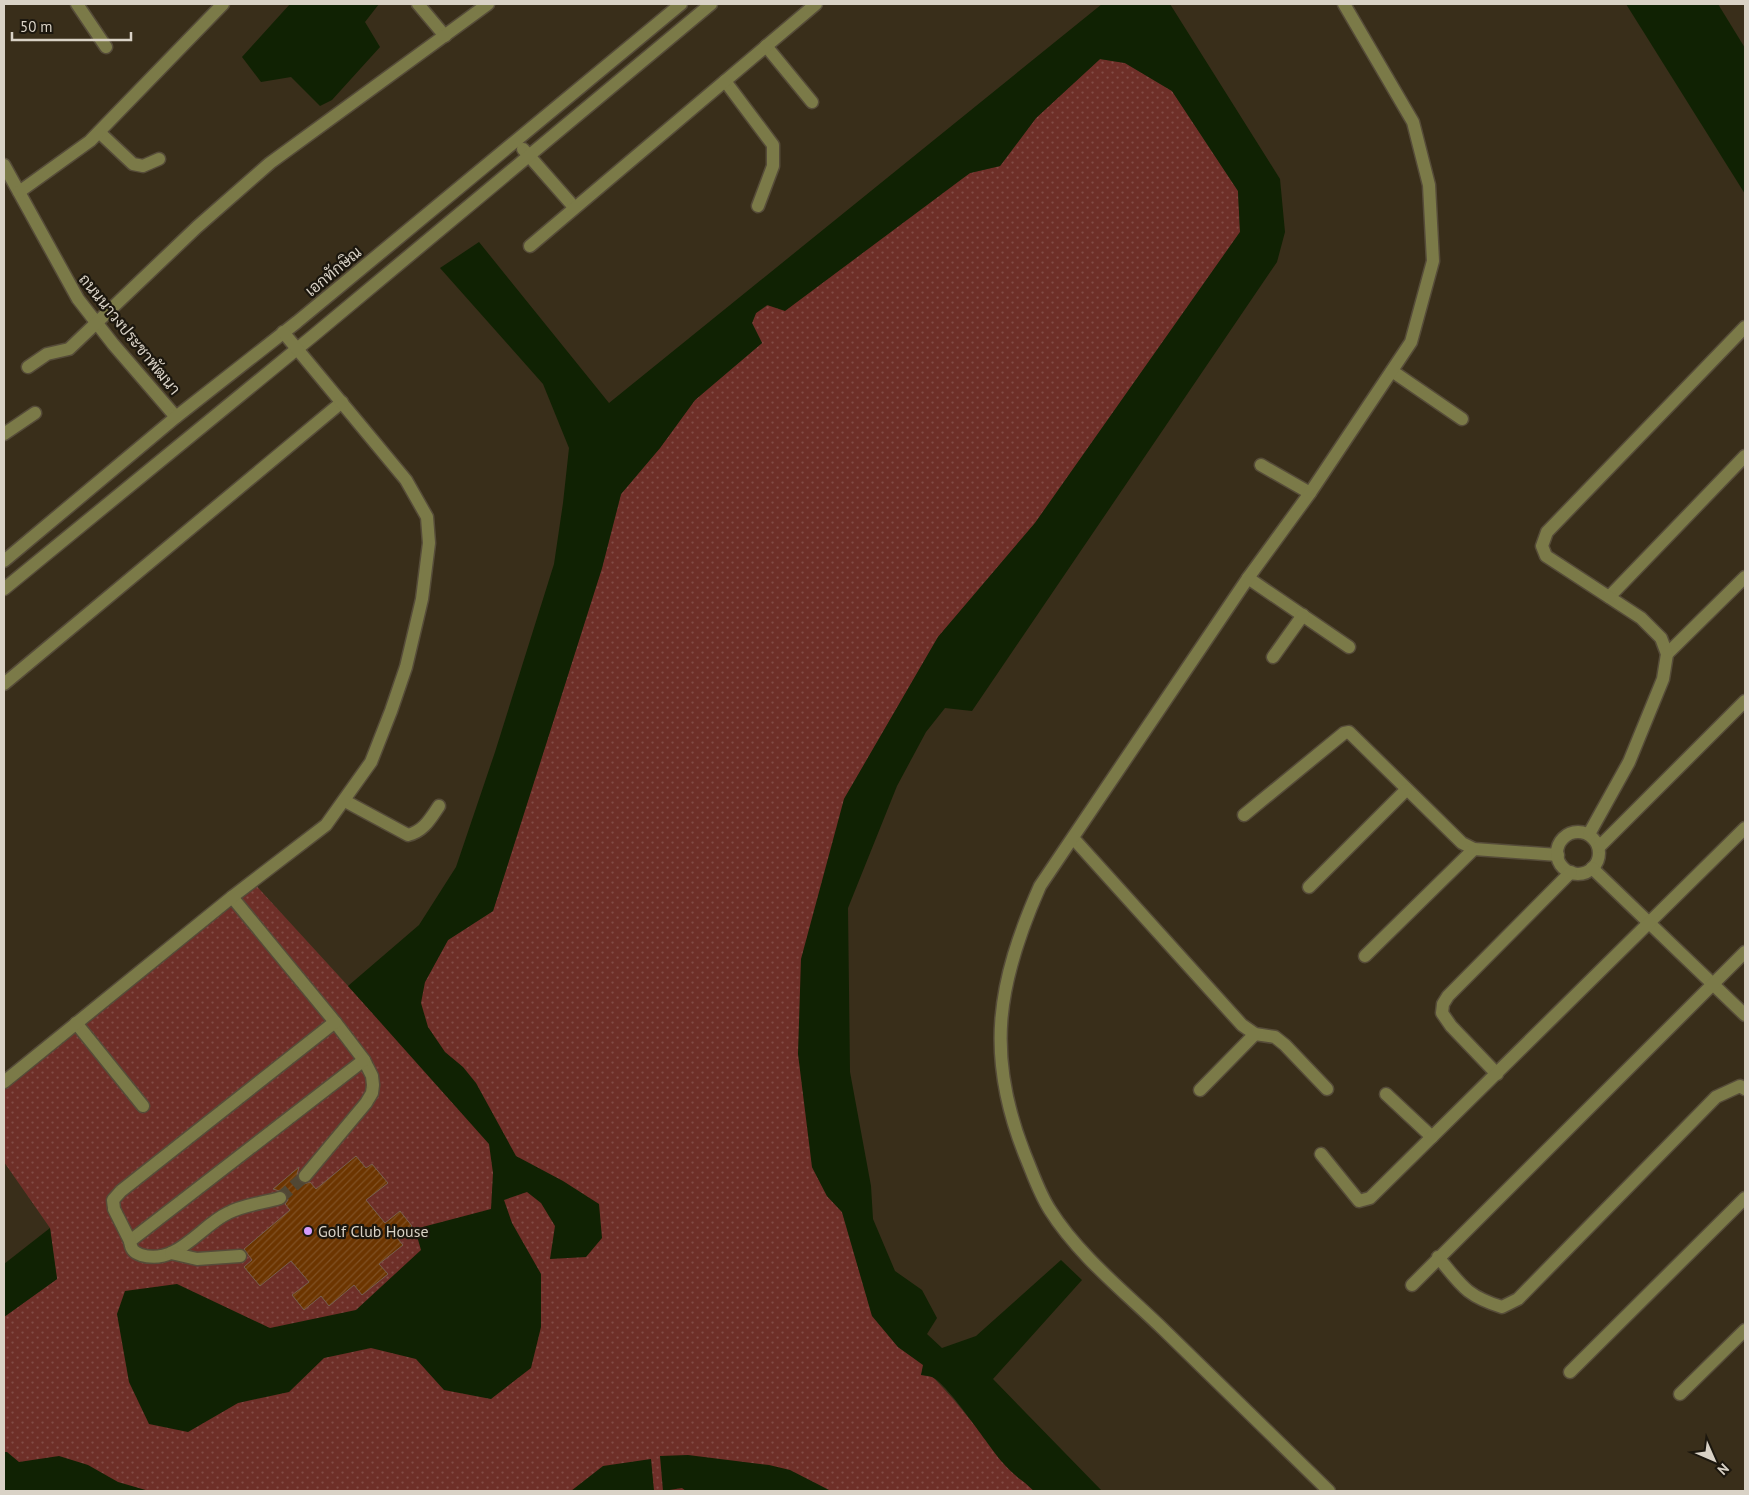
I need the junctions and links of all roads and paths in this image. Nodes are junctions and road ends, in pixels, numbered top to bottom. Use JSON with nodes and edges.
{"nodes":[{"id":1,"x":77,"y":4,"type":"edge"},
{"id":2,"x":223,"y":4,"type":"edge"},
{"id":3,"x":418,"y":4,"type":"edge"},
{"id":4,"x":488,"y":4,"type":"edge"},
{"id":5,"x":681,"y":4,"type":"edge"},
{"id":6,"x":711,"y":4,"type":"edge"},
{"id":7,"x":816,"y":4,"type":"edge"},
{"id":8,"x":1344,"y":4,"type":"edge"},
{"id":9,"x":445,"y":36,"type":"junction"},
{"id":10,"x":766,"y":46,"type":"junction"},
{"id":11,"x":106,"y":47,"type":"dead end"},
{"id":12,"x":725,"y":81,"type":"junction"},
{"id":13,"x":812,"y":102,"type":"dead end"},
{"id":14,"x":99,"y":132,"type":"junction"},
{"id":15,"x":516,"y":142,"type":"junction"},
{"id":16,"x":529,"y":156,"type":"junction"},
{"id":17,"x":158,"y":159,"type":"dead end"},
{"id":18,"x":4,"y":165,"type":"edge"},
{"id":19,"x":19,"y":192,"type":"junction"},
{"id":20,"x":758,"y":206,"type":"dead end"},
{"id":21,"x":574,"y":208,"type":"junction"},
{"id":22,"x":530,"y":246,"type":"dead end"},
{"id":23,"x":97,"y":324,"type":"junction"},
{"id":24,"x":1745,"y":327,"type":"edge"},
{"id":25,"x":284,"y":332,"type":"junction"},
{"id":26,"x":297,"y":348,"type":"junction"},
{"id":27,"x":28,"y":366,"type":"dead end"},
{"id":28,"x":1392,"y":371,"type":"junction"},
{"id":29,"x":342,"y":402,"type":"junction"},
{"id":30,"x":35,"y":413,"type":"dead end"},
{"id":31,"x":176,"y":417,"type":"junction"},
{"id":32,"x":1462,"y":419,"type":"dead end"},
{"id":33,"x":4,"y":434,"type":"edge"},
{"id":34,"x":1745,"y":456,"type":"edge"},
{"id":35,"x":1261,"y":466,"type":"dead end"},
{"id":36,"x":1310,"y":493,"type":"junction"},
{"id":37,"x":4,"y":561,"type":"edge"},
{"id":38,"x":1745,"y":577,"type":"edge"},
{"id":39,"x":1248,"y":578,"type":"junction"},
{"id":40,"x":4,"y":588,"type":"edge"},
{"id":41,"x":1609,"y":597,"type":"junction"},
{"id":42,"x":1303,"y":615,"type":"junction"},
{"id":43,"x":1349,"y":647,"type":"dead end"},
{"id":44,"x":1667,"y":654,"type":"junction"},
{"id":45,"x":1273,"y":657,"type":"dead end"},
{"id":46,"x":4,"y":684,"type":"edge"},
{"id":47,"x":1745,"y":702,"type":"edge"},
{"id":48,"x":1406,"y":790,"type":"junction"},
{"id":49,"x":345,"y":801,"type":"junction"},
{"id":50,"x":439,"y":806,"type":"dead end"},
{"id":51,"x":1244,"y":815,"type":"dead end"},
{"id":52,"x":1745,"y":828,"type":"edge"},
{"id":53,"x":1589,"y":834,"type":"junction"},
{"id":54,"x":1073,"y":838,"type":"junction"},
{"id":55,"x":1598,"y":847,"type":"junction"},
{"id":56,"x":1474,"y":849,"type":"junction"},
{"id":57,"x":1558,"y":855,"type":"junction"},
{"id":58,"x":1592,"y":868,"type":"junction"},
{"id":59,"x":1571,"y":872,"type":"junction"},
{"id":60,"x":1309,"y":887,"type":"dead end"},
{"id":61,"x":232,"y":897,"type":"junction"},
{"id":62,"x":1650,"y":923,"type":"junction"},
{"id":63,"x":1745,"y":952,"type":"edge"},
{"id":64,"x":1365,"y":956,"type":"dead end"},
{"id":65,"x":1713,"y":984,"type":"junction"},
{"id":66,"x":1745,"y":1016,"type":"edge"},
{"id":67,"x":335,"y":1022,"type":"junction"},
{"id":68,"x":76,"y":1023,"type":"junction"},
{"id":69,"x":1255,"y":1034,"type":"junction"},
{"id":70,"x":364,"y":1060,"type":"junction"},
{"id":71,"x":1497,"y":1074,"type":"junction"},
{"id":72,"x":4,"y":1082,"type":"edge"},
{"id":73,"x":1327,"y":1089,"type":"dead end"},
{"id":74,"x":1745,"y":1089,"type":"edge"},
{"id":75,"x":1200,"y":1090,"type":"dead end"},
{"id":76,"x":1386,"y":1094,"type":"dead end"},
{"id":77,"x":143,"y":1106,"type":"dead end"},
{"id":78,"x":1432,"y":1137,"type":"junction"},
{"id":79,"x":1321,"y":1154,"type":"dead end"},
{"id":80,"x":306,"y":1176,"type":"tunnel mouth"},
{"id":81,"x":280,"y":1198,"type":"tunnel mouth"},
{"id":82,"x":1745,"y":1198,"type":"edge"},
{"id":83,"x":130,"y":1241,"type":"junction"},
{"id":84,"x":171,"y":1253,"type":"junction"},
{"id":85,"x":240,"y":1256,"type":"dead end"},
{"id":86,"x":1438,"y":1257,"type":"junction"},
{"id":87,"x":1412,"y":1285,"type":"dead end"},
{"id":88,"x":1745,"y":1330,"type":"edge"},
{"id":89,"x":1570,"y":1372,"type":"dead end"},
{"id":90,"x":1680,"y":1394,"type":"dead end"},
{"id":91,"x":1329,"y":1491,"type":"edge"}],
"edges":[{"from":1,"to":11,"type":"street"},
{"from":2,"to":14,"type":"street"},
{"from":3,"to":9,"type":"street"},
{"from":4,"to":9,"type":"street"},
{"from":5,"to":15,"type":"street","name":"เอกทักษิณ"},
{"from":6,"to":16,"type":"street"},
{"from":7,"to":10,"type":"street"},
{"from":8,"to":28,"type":"street"},
{"from":9,"to":23,"type":"street"},
{"from":10,"to":12,"type":"street"},
{"from":10,"to":13,"type":"street"},
{"from":12,"to":20,"type":"street"},
{"from":12,"to":21,"type":"street"},
{"from":14,"to":17,"type":"street"},
{"from":14,"to":19,"type":"street"},
{"from":15,"to":16,"type":"street"},
{"from":15,"to":25,"type":"street","name":"เอกทักษิณ"},
{"from":16,"to":21,"type":"street"},
{"from":16,"to":26,"type":"street"},
{"from":18,"to":19,"type":"street","name":"ถนนนาวงประชาพัฒนา"},
{"from":19,"to":23,"type":"street","name":"ถนนนาวงประชาพัฒนา"},
{"from":21,"to":22,"type":"street"},
{"from":23,"to":27,"type":"street"},
{"from":23,"to":31,"type":"street","name":"ถนนนาวงประชาพัฒนา"},
{"from":24,"to":41,"type":"street"},
{"from":25,"to":26,"type":"street"},
{"from":25,"to":31,"type":"street","name":"เอกทักษิณ"},
{"from":26,"to":29,"type":"street"},
{"from":26,"to":40,"type":"street"},
{"from":28,"to":32,"type":"street"},
{"from":28,"to":36,"type":"street"},
{"from":29,"to":46,"type":"street"},
{"from":29,"to":49,"type":"street"},
{"from":30,"to":33,"type":"street"},
{"from":31,"to":37,"type":"street","name":"เอกทักษิณ"},
{"from":34,"to":41,"type":"street"},
{"from":35,"to":36,"type":"street"},
{"from":36,"to":39,"type":"street"},
{"from":38,"to":44,"type":"street"},
{"from":39,"to":42,"type":"street"},
{"from":39,"to":54,"type":"street"},
{"from":41,"to":44,"type":"street"},
{"from":42,"to":43,"type":"street"},
{"from":42,"to":45,"type":"street"},
{"from":44,"to":53,"type":"street"},
{"from":47,"to":55,"type":"street"},
{"from":48,"to":51,"type":"street"},
{"from":48,"to":56,"type":"street"},
{"from":48,"to":60,"type":"street"},
{"from":49,"to":50,"type":"street"},
{"from":49,"to":61,"type":"street"},
{"from":52,"to":62,"type":"street"},
{"from":53,"to":55,"type":"street"},
{"from":53,"to":57,"type":"street"},
{"from":54,"to":69,"type":"street"},
{"from":54,"to":91,"type":"street"},
{"from":55,"to":58,"type":"street"},
{"from":56,"to":57,"type":"street"},
{"from":56,"to":64,"type":"street"},
{"from":57,"to":59,"type":"street"},
{"from":58,"to":59,"type":"street"},
{"from":58,"to":62,"type":"street"},
{"from":59,"to":71,"type":"street"},
{"from":61,"to":67,"type":"street"},
{"from":61,"to":68,"type":"street"},
{"from":62,"to":65,"type":"street"},
{"from":62,"to":71,"type":"street"},
{"from":63,"to":65,"type":"street"},
{"from":65,"to":66,"type":"street"},
{"from":65,"to":86,"type":"street"},
{"from":67,"to":70,"type":"street"},
{"from":67,"to":83,"type":"street"},
{"from":68,"to":72,"type":"street"},
{"from":68,"to":77,"type":"street"},
{"from":69,"to":73,"type":"street"},
{"from":69,"to":75,"type":"street"},
{"from":70,"to":80,"type":"street"},
{"from":70,"to":83,"type":"street"},
{"from":71,"to":78,"type":"street"},
{"from":74,"to":86,"type":"street"},
{"from":76,"to":78,"type":"street"},
{"from":78,"to":79,"type":"street"},
{"from":81,"to":84,"type":"street"},
{"from":82,"to":89,"type":"street"},
{"from":83,"to":84,"type":"street"},
{"from":84,"to":85,"type":"street"},
{"from":86,"to":87,"type":"street"},
{"from":88,"to":90,"type":"street"}]}
